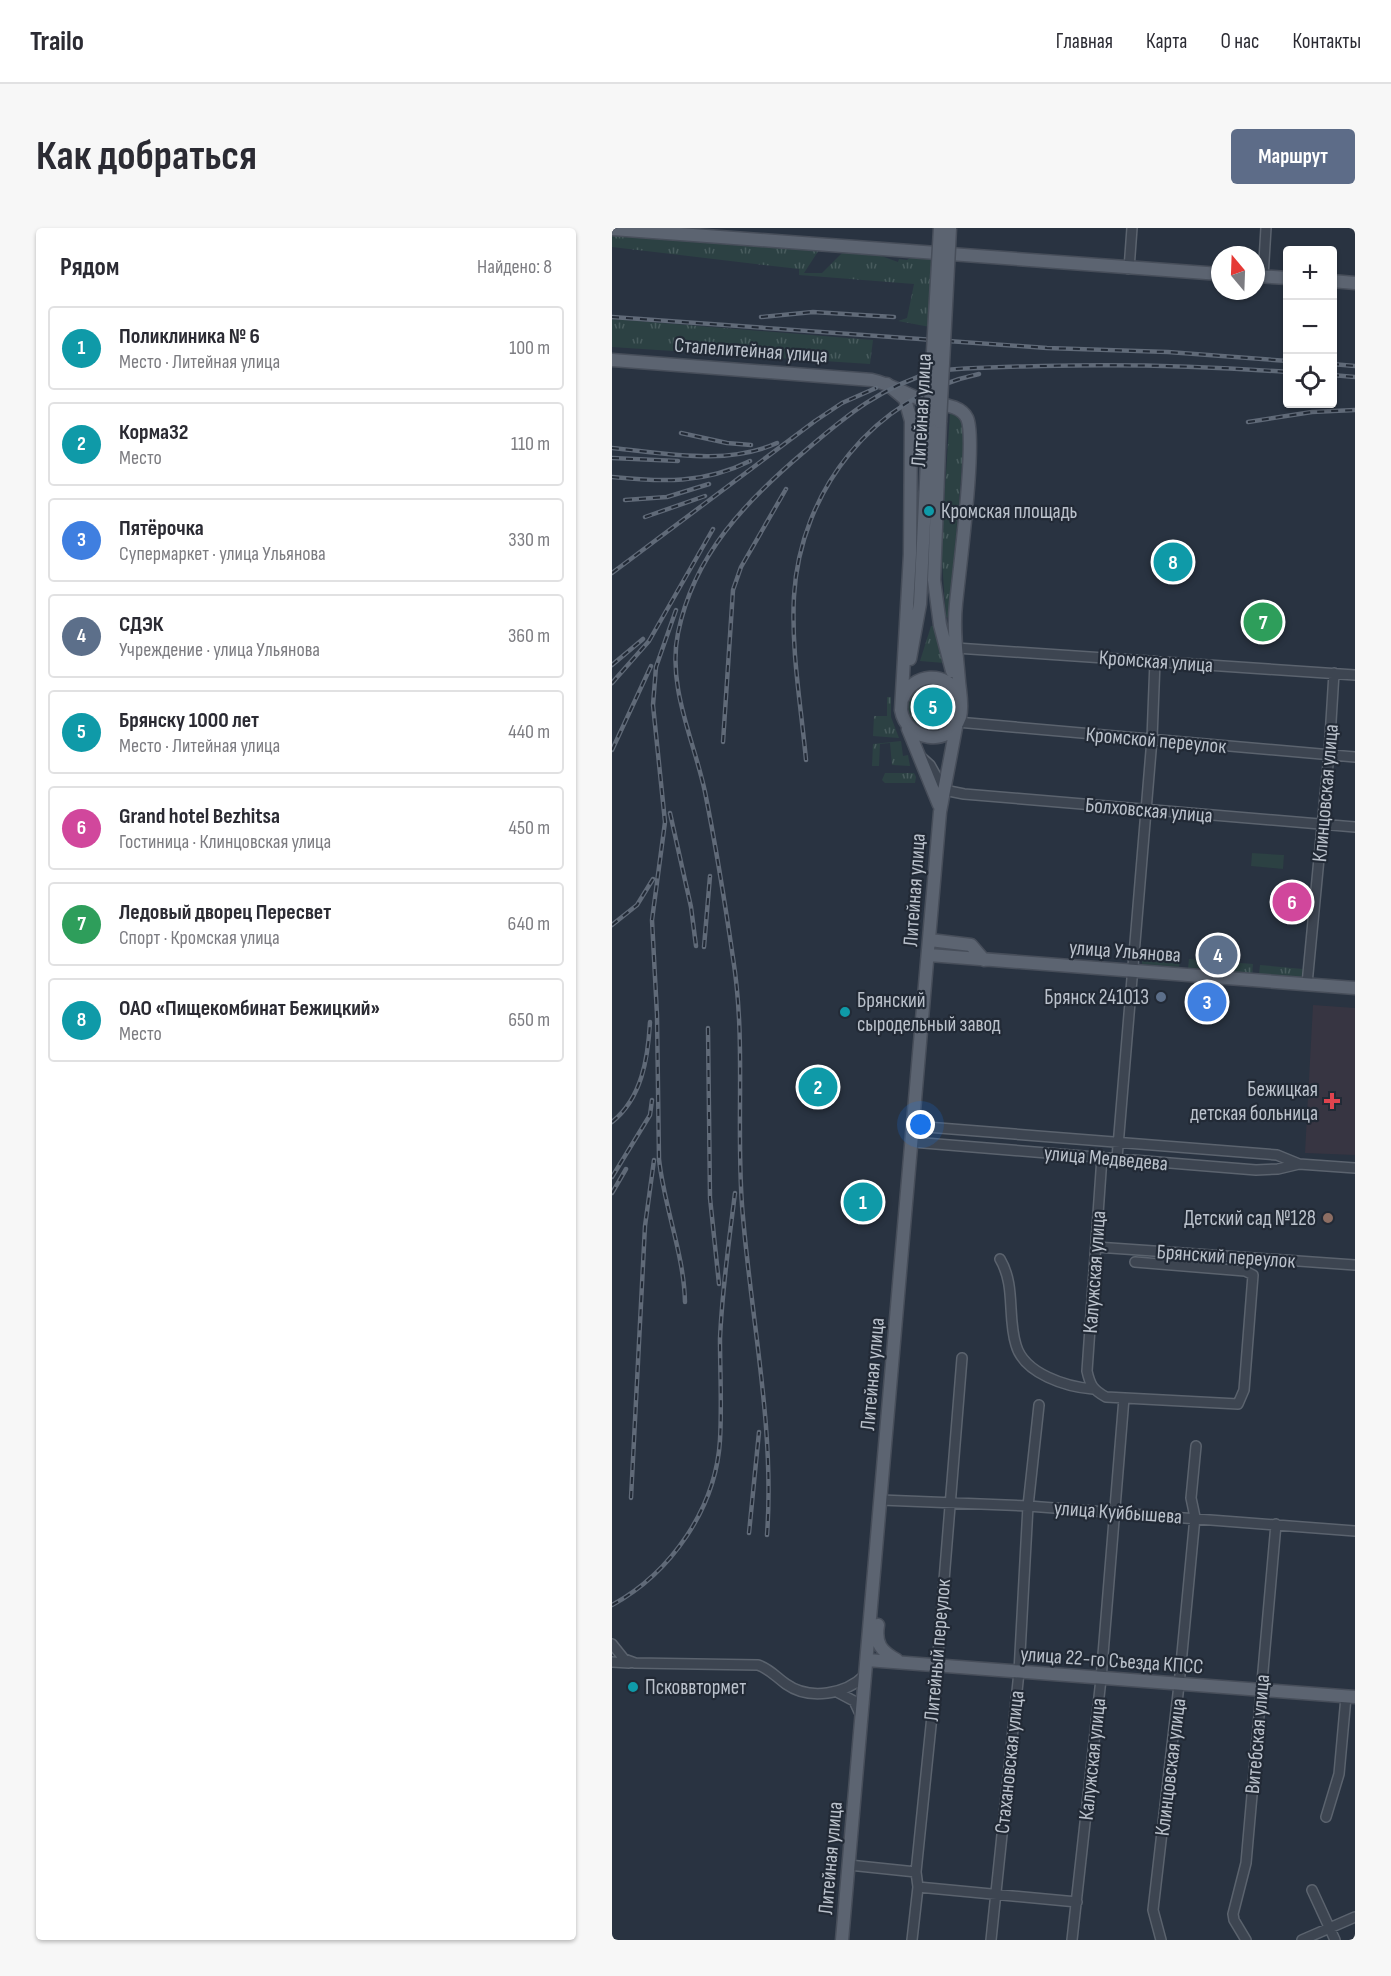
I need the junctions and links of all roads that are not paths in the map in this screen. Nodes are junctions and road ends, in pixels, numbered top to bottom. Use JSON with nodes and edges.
{"nodes":[{"id":1,"x":940,"y":228,"type":"edge"},
{"id":2,"x":950,"y":228,"type":"edge"},
{"id":3,"x":1132,"y":228,"type":"edge"},
{"id":4,"x":1266,"y":228,"type":"edge"},
{"id":5,"x":612,"y":229,"type":"edge"},
{"id":6,"x":1264,"y":246,"type":"edge"},
{"id":7,"x":1129,"y":269,"type":"junction"},
{"id":8,"x":1211,"y":274,"type":"edge"},
{"id":9,"x":1265,"y":277,"type":"edge"},
{"id":10,"x":1283,"y":278,"type":"edge"},
{"id":11,"x":1337,"y":281,"type":"edge"},
{"id":12,"x":1355,"y":283,"type":"edge"},
{"id":13,"x":612,"y":360,"type":"edge"},
{"id":14,"x":887,"y":384,"type":"junction"},
{"id":15,"x":932,"y":403,"type":"junction"},
{"id":16,"x":910,"y":414,"type":"junction"},
{"id":17,"x":934,"y":421,"type":"junction"},
{"id":18,"x":956,"y":648,"type":"junction"},
{"id":19,"x":1155,"y":661,"type":"junction"},
{"id":20,"x":1334,"y":673,"type":"junction"},
{"id":21,"x":1355,"y":675,"type":"edge"},
{"id":22,"x":960,"y":698,"type":"junction"},
{"id":23,"x":902,"y":699,"type":"junction"},
{"id":24,"x":957,"y":722,"type":"junction"},
{"id":25,"x":907,"y":726,"type":"junction"},
{"id":26,"x":1152,"y":739,"type":"junction"},
{"id":27,"x":1329,"y":754,"type":"junction"},
{"id":28,"x":920,"y":756,"type":"junction"},
{"id":29,"x":1355,"y":757,"type":"edge"},
{"id":30,"x":944,"y":790,"type":"junction"},
{"id":31,"x":1146,"y":810,"type":"junction"},
{"id":32,"x":940,"y":812,"type":"junction"},
{"id":33,"x":1323,"y":824,"type":"junction"},
{"id":34,"x":1355,"y":827,"type":"edge"},
{"id":35,"x":930,"y":940,"type":"junction"},
{"id":36,"x":929,"y":955,"type":"junction"},
{"id":37,"x":984,"y":960,"type":"junction"},
{"id":38,"x":1132,"y":970,"type":"junction"},
{"id":39,"x":1307,"y":984,"type":"junction"},
{"id":40,"x":1355,"y":988,"type":"edge"},
{"id":41,"x":914,"y":1126,"type":"junction"},
{"id":42,"x":912,"y":1142,"type":"junction"},
{"id":43,"x":1118,"y":1142,"type":"junction"},
{"id":44,"x":1102,"y":1157,"type":"junction"},
{"id":45,"x":1117,"y":1158,"type":"junction"},
{"id":46,"x":1299,"y":1164,"type":"junction"},
{"id":47,"x":1355,"y":1168,"type":"edge"},
{"id":48,"x":1096,"y":1247,"type":"junction"},
{"id":49,"x":1000,"y":1259,"type":"dead end"},
{"id":50,"x":1135,"y":1262,"type":"dead end"},
{"id":51,"x":1355,"y":1264,"type":"edge"},
{"id":52,"x":962,"y":1358,"type":"dead end"},
{"id":53,"x":1093,"y":1389,"type":"junction"},
{"id":54,"x":1124,"y":1398,"type":"junction"},
{"id":55,"x":1039,"y":1405,"type":"dead end"},
{"id":56,"x":1196,"y":1446,"type":"dead end"},
{"id":57,"x":881,"y":1500,"type":"junction"},
{"id":58,"x":949,"y":1502,"type":"junction"},
{"id":59,"x":1028,"y":1506,"type":"junction"},
{"id":60,"x":1113,"y":1512,"type":"junction"},
{"id":61,"x":1195,"y":1517,"type":"junction"},
{"id":62,"x":1276,"y":1524,"type":"junction"},
{"id":63,"x":1355,"y":1531,"type":"edge"},
{"id":64,"x":871,"y":1613,"type":"junction"},
{"id":65,"x":612,"y":1644,"type":"edge"},
{"id":66,"x":867,"y":1660,"type":"junction"},
{"id":67,"x":612,"y":1662,"type":"edge"},
{"id":68,"x":635,"y":1663,"type":"junction"},
{"id":69,"x":900,"y":1663,"type":"junction"},
{"id":70,"x":937,"y":1667,"type":"junction"},
{"id":71,"x":1019,"y":1672,"type":"junction"},
{"id":72,"x":866,"y":1675,"type":"junction"},
{"id":73,"x":1101,"y":1679,"type":"junction"},
{"id":74,"x":1179,"y":1685,"type":"junction"},
{"id":75,"x":1261,"y":1690,"type":"junction"},
{"id":76,"x":837,"y":1692,"type":"junction"},
{"id":77,"x":1351,"y":1697,"type":"edge"},
{"id":78,"x":861,"y":1717,"type":"junction"},
{"id":79,"x":1326,"y":1817,"type":"dead end"},
{"id":80,"x":849,"y":1865,"type":"junction"},
{"id":81,"x":916,"y":1872,"type":"junction"},
{"id":82,"x":918,"y":1887,"type":"junction"},
{"id":83,"x":1312,"y":1890,"type":"dead end"},
{"id":84,"x":995,"y":1894,"type":"junction"},
{"id":85,"x":1077,"y":1902,"type":"junction"},
{"id":86,"x":1355,"y":1917,"type":"edge"},
{"id":87,"x":1330,"y":1928,"type":"junction"},
{"id":88,"x":842,"y":1940,"type":"edge"},
{"id":89,"x":912,"y":1940,"type":"edge"},
{"id":90,"x":991,"y":1940,"type":"edge"},
{"id":91,"x":1072,"y":1940,"type":"edge"},
{"id":92,"x":1161,"y":1940,"type":"edge"},
{"id":93,"x":1246,"y":1940,"type":"edge"},
{"id":94,"x":1302,"y":1940,"type":"edge"},
{"id":95,"x":1335,"y":1940,"type":"edge"}],
"edges":[{"from":1,"to":17,"type":"main road","name":"Литейная улица","bridge":true},
{"from":2,"to":17,"type":"main road","name":"Литейная улица","bridge":true},
{"from":3,"to":7,"type":"street"},
{"from":4,"to":6,"type":"street"},
{"from":5,"to":7,"type":"main road"},
{"from":7,"to":8,"type":"main road"},
{"from":9,"to":10,"type":"main road"},
{"from":11,"to":12,"type":"main road"},
{"from":13,"to":14,"type":"main road","name":"Сталелитейная улица"},
{"from":14,"to":15,"type":"main road","name":"Сталелитейная улица"},
{"from":14,"to":16,"type":"main road"},
{"from":15,"to":16,"type":"main road"},
{"from":15,"to":18,"type":"main road","name":"Сталелитейная улица"},
{"from":16,"to":23,"type":"main road"},
{"from":17,"to":22,"type":"main road","name":"Литейная улица"},
{"from":17,"to":23,"type":"main road","name":"Литейная улица"},
{"from":18,"to":19,"type":"street","name":"Кромская улица"},
{"from":18,"to":22,"type":"main road","name":"Сталелитейная улица"},
{"from":19,"to":20,"type":"street","name":"Кромская улица"},
{"from":19,"to":26,"type":"street"},
{"from":20,"to":21,"type":"street","name":"Кромская улица"},
{"from":20,"to":27,"type":"street","name":"Клинцовская улица"},
{"from":22,"to":23,"type":"main road"},
{"from":22,"to":24,"type":"main road"},
{"from":23,"to":25,"type":"main road"},
{"from":24,"to":25,"type":"main road"},
{"from":24,"to":26,"type":"street","name":"Кромской переулок"},
{"from":24,"to":30,"type":"main road","name":"Литейная улица"},
{"from":25,"to":28,"type":"main road","name":"Литейная улица"},
{"from":26,"to":27,"type":"street","name":"Кромской переулок"},
{"from":26,"to":31,"type":"street"},
{"from":27,"to":29,"type":"street","name":"Кромской переулок"},
{"from":27,"to":33,"type":"street","name":"Клинцовская улица"},
{"from":28,"to":30,"type":"street"},
{"from":28,"to":32,"type":"main road","name":"Литейная улица"},
{"from":30,"to":31,"type":"street","name":"Болховская улица"},
{"from":30,"to":32,"type":"main road","name":"Литейная улица"},
{"from":31,"to":33,"type":"street","name":"Болховская улица"},
{"from":31,"to":38,"type":"street"},
{"from":32,"to":35,"type":"main road","name":"Литейная улица"},
{"from":33,"to":34,"type":"street","name":"Болховская улица"},
{"from":33,"to":39,"type":"street","name":"Клинцовская улица"},
{"from":35,"to":36,"type":"main road","name":"Литейная улица"},
{"from":35,"to":37,"type":"main road"},
{"from":36,"to":37,"type":"main road","name":"улица Ульянова"},
{"from":36,"to":41,"type":"main road","name":"Литейная улица"},
{"from":37,"to":38,"type":"main road","name":"улица Ульянова"},
{"from":38,"to":39,"type":"main road","name":"улица Ульянова"},
{"from":38,"to":43,"type":"street"},
{"from":39,"to":40,"type":"main road","name":"улица Ульянова"},
{"from":41,"to":42,"type":"main road","name":"Литейная улица"},
{"from":41,"to":43,"type":"street","name":"улица Медведева"},
{"from":42,"to":44,"type":"street","name":"улица Медведева"},
{"from":42,"to":57,"type":"main road","name":"Литейная улица"},
{"from":43,"to":45,"type":"street"},
{"from":43,"to":46,"type":"street","name":"улица Медведева"},
{"from":44,"to":45,"type":"street","name":"улица Медведева"},
{"from":44,"to":48,"type":"street","name":"Калужская улица"},
{"from":45,"to":46,"type":"street","name":"улица Медведева"},
{"from":46,"to":47,"type":"street","name":"улица Медведева"},
{"from":48,"to":51,"type":"street","name":"Брянский переулок"},
{"from":48,"to":53,"type":"street","name":"Калужская улица"},
{"from":49,"to":53,"type":"street"},
{"from":50,"to":54,"type":"street","name":"Калужская улица"},
{"from":52,"to":58,"type":"street","name":"Литейный переулок"},
{"from":53,"to":54,"type":"street","name":"Калужская улица"},
{"from":54,"to":60,"type":"street","name":"Калужская улица"},
{"from":55,"to":59,"type":"street","name":"Стахановская улица"},
{"from":56,"to":61,"type":"street","name":"Клинцовская улица"},
{"from":57,"to":58,"type":"street","name":"улица Куйбышева"},
{"from":57,"to":64,"type":"main road","name":"Литейная улица"},
{"from":58,"to":59,"type":"street","name":"улица Куйбышева"},
{"from":58,"to":70,"type":"street","name":"Литейный переулок"},
{"from":59,"to":60,"type":"street","name":"улица Куйбышева"},
{"from":59,"to":71,"type":"street","name":"Стахановская улица"},
{"from":60,"to":61,"type":"street","name":"улица Куйбышева"},
{"from":60,"to":73,"type":"street","name":"Калужская улица"},
{"from":61,"to":62,"type":"street","name":"улица Куйбышева"},
{"from":61,"to":74,"type":"street","name":"Клинцовская улица"},
{"from":62,"to":63,"type":"street","name":"улица Куйбышева"},
{"from":62,"to":75,"type":"street","name":"Витебская улица"},
{"from":64,"to":66,"type":"main road","name":"Литейная улица"},
{"from":64,"to":69,"type":"main road"},
{"from":65,"to":68,"type":"street"},
{"from":66,"to":69,"type":"main road","name":"улица 22-го Съезда КПСС"},
{"from":66,"to":72,"type":"main road","name":"Литейная улица"},
{"from":67,"to":68,"type":"street"},
{"from":68,"to":76,"type":"street"},
{"from":69,"to":70,"type":"main road","name":"улица 22-го Съезда КПСС"},
{"from":70,"to":71,"type":"main road","name":"улица 22-го Съезда КПСС"},
{"from":70,"to":81,"type":"street","name":"Литейный переулок"},
{"from":71,"to":73,"type":"main road","name":"улица 22-го Съезда КПСС"},
{"from":71,"to":84,"type":"street","name":"Стахановская улица"},
{"from":72,"to":76,"type":"street"},
{"from":72,"to":78,"type":"main road","name":"Литейная улица"},
{"from":73,"to":74,"type":"main road","name":"улица 22-го Съезда КПСС"},
{"from":73,"to":85,"type":"street","name":"Калужская улица"},
{"from":74,"to":75,"type":"main road","name":"улица 22-го Съезда КПСС"},
{"from":74,"to":92,"type":"street","name":"Клинцовская улица"},
{"from":75,"to":77,"type":"main road","name":"улица 22-го Съезда КПСС"},
{"from":75,"to":93,"type":"street","name":"Витебская улица"},
{"from":76,"to":78,"type":"street"},
{"from":77,"to":79,"type":"street"},
{"from":78,"to":80,"type":"main road","name":"Литейная улица"},
{"from":80,"to":81,"type":"street"},
{"from":80,"to":88,"type":"main road","name":"Литейная улица"},
{"from":81,"to":82,"type":"street","name":"Литейный переулок"},
{"from":82,"to":84,"type":"street"},
{"from":82,"to":89,"type":"street","name":"Литейный переулок"},
{"from":83,"to":87,"type":"street"},
{"from":84,"to":85,"type":"street"},
{"from":84,"to":90,"type":"street","name":"Стахановская улица"},
{"from":85,"to":91,"type":"street","name":"Калужская улица"},
{"from":86,"to":87,"type":"street"},
{"from":87,"to":94,"type":"street"},
{"from":87,"to":95,"type":"street"}]}
